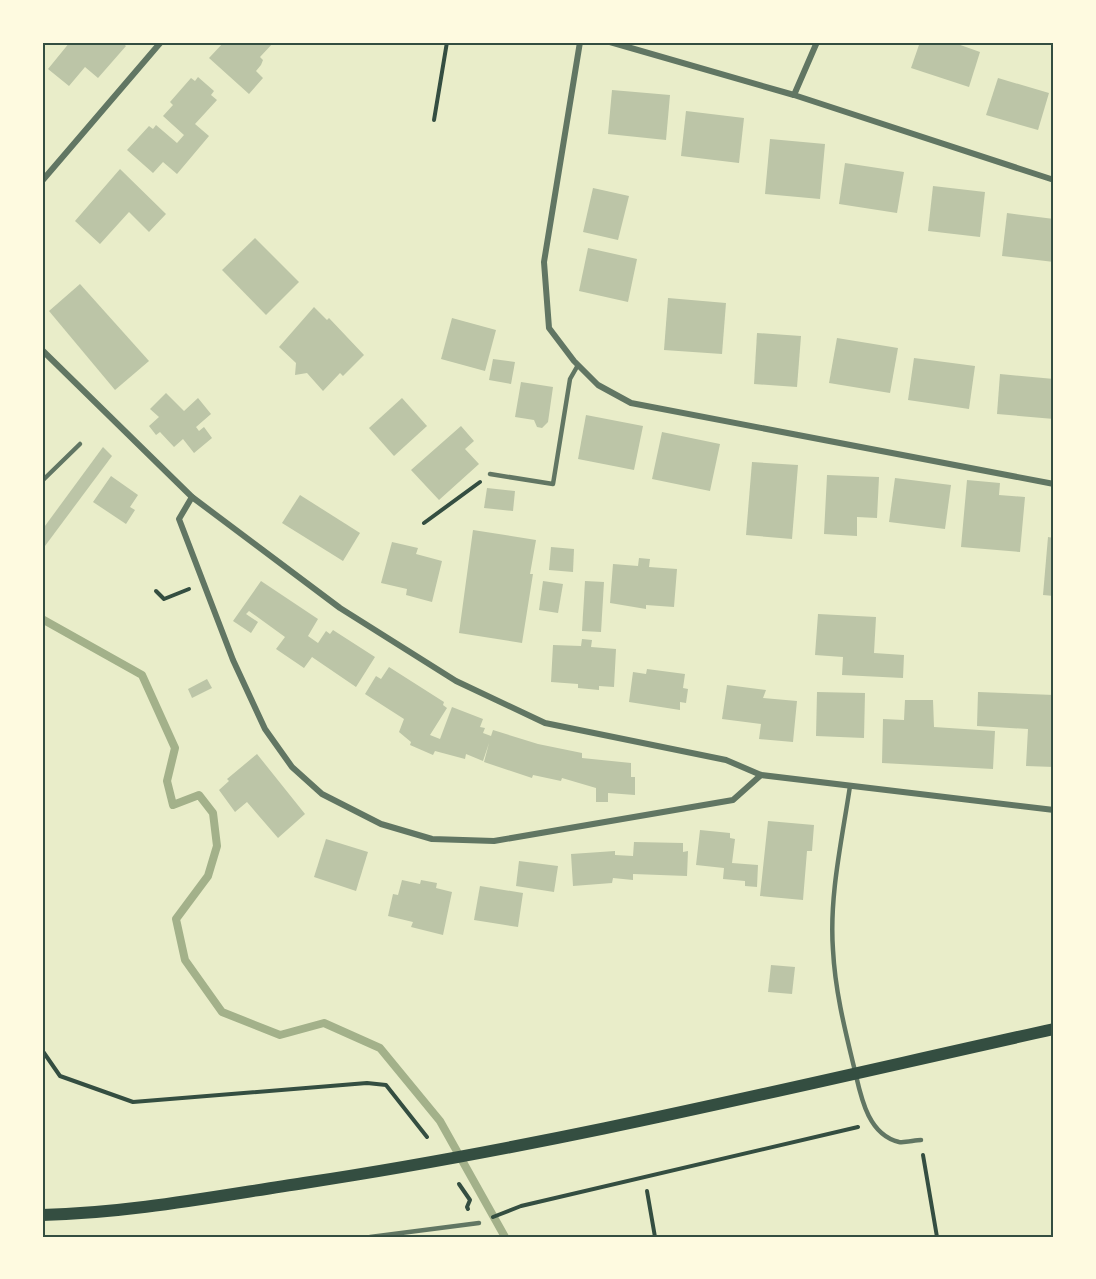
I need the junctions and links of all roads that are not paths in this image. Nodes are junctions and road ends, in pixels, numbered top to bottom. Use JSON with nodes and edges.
{"nodes":[{"id":1,"x":161,"y":42,"type":"edge"},
{"id":2,"x":580,"y":42,"type":"edge"},
{"id":3,"x":610,"y":42,"type":"edge"},
{"id":4,"x":817,"y":42,"type":"edge"},
{"id":5,"x":794,"y":95,"type":"junction"},
{"id":6,"x":1054,"y":180,"type":"edge"},
{"id":7,"x":42,"y":182,"type":"edge"},
{"id":8,"x":42,"y":350,"type":"edge"},
{"id":9,"x":578,"y":364,"type":"junction"},
{"id":10,"x":80,"y":444,"type":"dead end"},
{"id":11,"x":490,"y":474,"type":"road end"},
{"id":12,"x":42,"y":481,"type":"edge"},
{"id":13,"x":1054,"y":484,"type":"edge"},
{"id":14,"x":192,"y":497,"type":"junction"},
{"id":15,"x":761,"y":775,"type":"junction"},
{"id":16,"x":850,"y":786,"type":"junction"},
{"id":17,"x":1054,"y":810,"type":"edge"},
{"id":18,"x":1054,"y":1029,"type":"edge"},
{"id":19,"x":921,"y":1140,"type":"road end"},
{"id":20,"x":42,"y":1215,"type":"edge"},
{"id":21,"x":479,"y":1223,"type":"road end"},
{"id":22,"x":370,"y":1237,"type":"edge"}],
"edges":[{"from":1,"to":7,"type":"street"},
{"from":2,"to":9,"type":"street"},
{"from":3,"to":5,"type":"street"},
{"from":4,"to":5,"type":"street"},
{"from":5,"to":6,"type":"street"},
{"from":8,"to":14,"type":"street"},
{"from":9,"to":11,"type":"lane"},
{"from":9,"to":13,"type":"street"},
{"from":10,"to":12,"type":"lane"},
{"from":14,"to":15,"type":"street"},
{"from":14,"to":15,"type":"street"},
{"from":15,"to":16,"type":"street"},
{"from":16,"to":17,"type":"street"},
{"from":16,"to":19,"type":"lane"},
{"from":18,"to":20,"type":"main road"},
{"from":21,"to":22,"type":"lane"}]}
